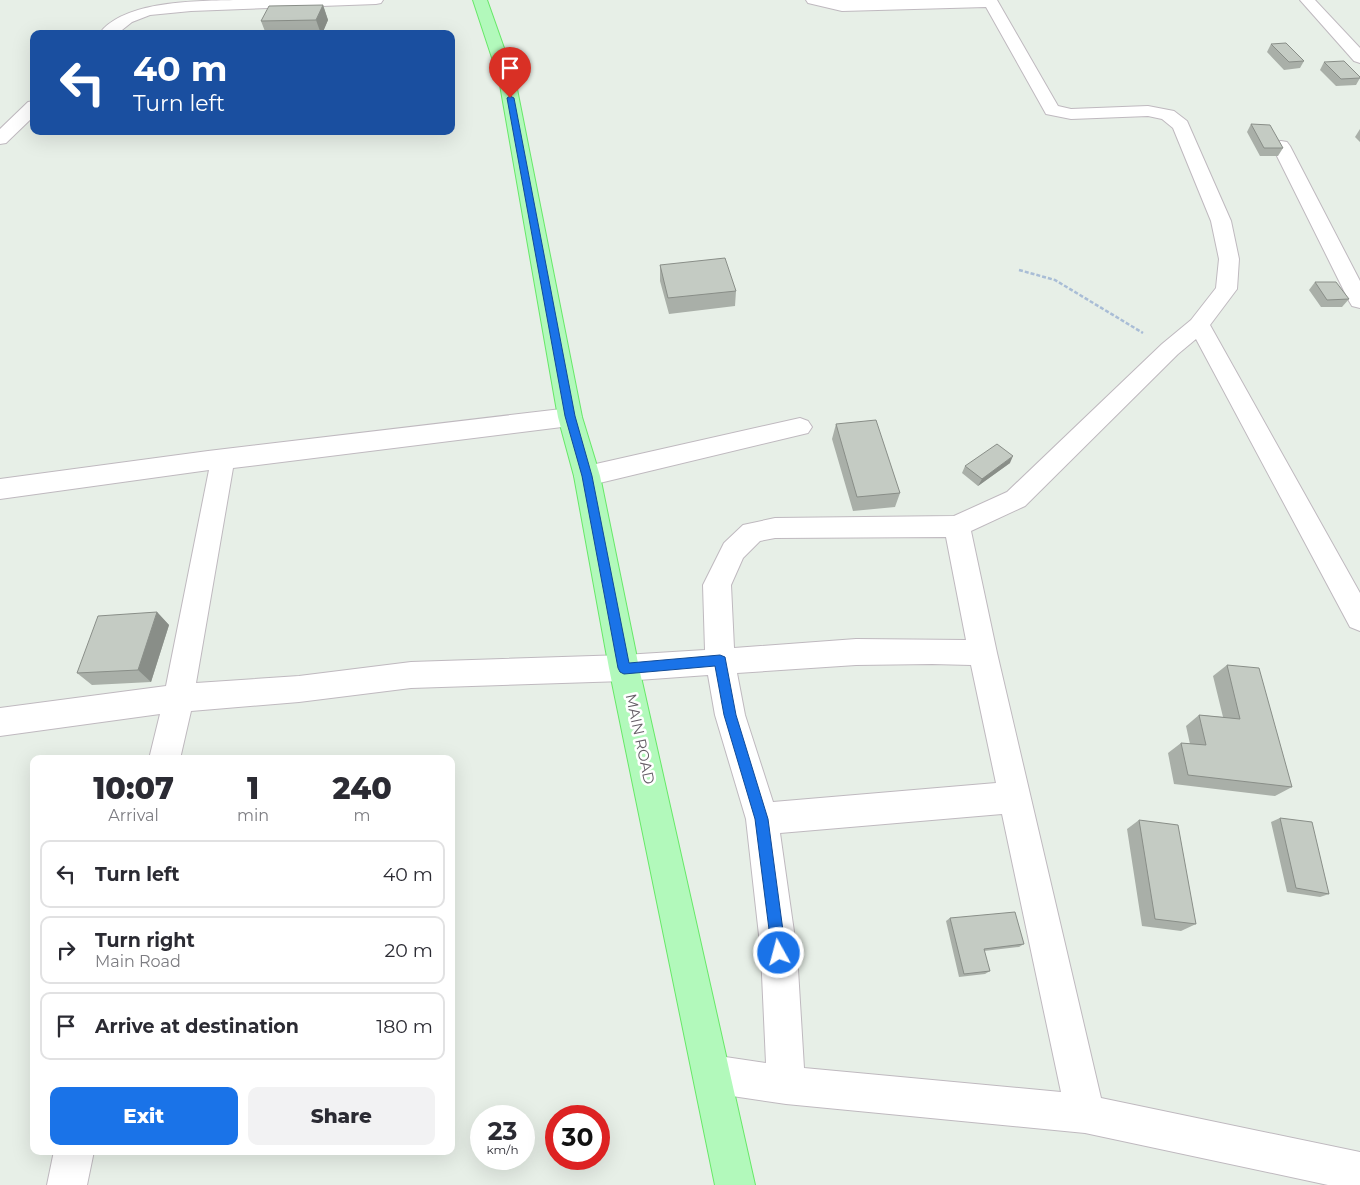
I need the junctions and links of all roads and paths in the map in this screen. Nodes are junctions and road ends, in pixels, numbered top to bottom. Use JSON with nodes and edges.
{"nodes":[{"id":1,"x":376,"y":0,"type":"edge"},
{"id":2,"x":480,"y":0,"type":"edge"},
{"id":3,"x":813,"y":0,"type":"edge"},
{"id":4,"x":1307,"y":0,"type":"edge"},
{"id":5,"x":990,"y":1,"type":"edge"},
{"id":6,"x":113,"y":30,"type":"edge"},
{"id":7,"x":1360,"y":58,"type":"edge"},
{"id":8,"x":30,"y":110,"type":"edge"},
{"id":9,"x":0,"y":139,"type":"edge"},
{"id":10,"x":1281,"y":146,"type":"edge"},
{"id":11,"x":1019,"y":270,"type":"dead end"},
{"id":12,"x":1360,"y":301,"type":"edge"},
{"id":13,"x":1199,"y":325,"type":"junction"},
{"id":14,"x":1170,"y":349,"type":"junction"},
{"id":15,"x":570,"y":416,"type":"junction"},
{"id":16,"x":800,"y":427,"type":"dead end"},
{"id":17,"x":219,"y":460,"type":"junction"},
{"id":18,"x":587,"y":476,"type":"junction"},
{"id":19,"x":0,"y":489,"type":"edge"},
{"id":20,"x":957,"y":526,"type":"junction"},
{"id":21,"x":1360,"y":619,"type":"edge"},
{"id":22,"x":983,"y":653,"type":"junction"},
{"id":23,"x":720,"y":661,"type":"junction"},
{"id":24,"x":624,"y":668,"type":"junction"},
{"id":25,"x":179,"y":698,"type":"junction"},
{"id":26,"x":0,"y":722,"type":"edge"},
{"id":27,"x":165,"y":755,"type":"edge"},
{"id":28,"x":1015,"y":797,"type":"junction"},
{"id":29,"x":762,"y":819,"type":"junction"},
{"id":30,"x":712,"y":1074,"type":"junction"},
{"id":31,"x":786,"y":1085,"type":"junction"},
{"id":32,"x":1085,"y":1114,"type":"junction"},
{"id":33,"x":73,"y":1155,"type":"edge"},
{"id":34,"x":1360,"y":1172,"type":"edge"},
{"id":35,"x":67,"y":1185,"type":"edge"},
{"id":36,"x":735,"y":1185,"type":"edge"}],
"edges":[{"from":1,"to":6,"type":"street"},
{"from":2,"to":15,"type":"main road","name":"MAIN ROAD"},
{"from":3,"to":5,"type":"street"},
{"from":4,"to":7,"type":"street"},
{"from":5,"to":13,"type":"street"},
{"from":8,"to":9,"type":"street"},
{"from":10,"to":12,"type":"street"},
{"from":11,"to":14,"type":"path"},
{"from":13,"to":14,"type":"street"},
{"from":13,"to":21,"type":"street"},
{"from":14,"to":20,"type":"street"},
{"from":15,"to":17,"type":"street"},
{"from":15,"to":18,"type":"main road","name":"MAIN ROAD"},
{"from":16,"to":18,"type":"street"},
{"from":17,"to":19,"type":"street"},
{"from":17,"to":25,"type":"street"},
{"from":18,"to":24,"type":"main road","name":"MAIN ROAD"},
{"from":20,"to":22,"type":"street"},
{"from":20,"to":23,"type":"street"},
{"from":22,"to":23,"type":"street"},
{"from":22,"to":28,"type":"street"},
{"from":23,"to":24,"type":"street"},
{"from":23,"to":29,"type":"street"},
{"from":24,"to":25,"type":"street"},
{"from":24,"to":30,"type":"main road","name":"MAIN ROAD"},
{"from":25,"to":26,"type":"street"},
{"from":25,"to":27,"type":"street"},
{"from":28,"to":29,"type":"street"},
{"from":28,"to":32,"type":"street"},
{"from":29,"to":31,"type":"street"},
{"from":30,"to":31,"type":"street"},
{"from":30,"to":36,"type":"main road","name":"MAIN ROAD"},
{"from":31,"to":32,"type":"street"},
{"from":32,"to":34,"type":"street"},
{"from":33,"to":35,"type":"street"}]}
